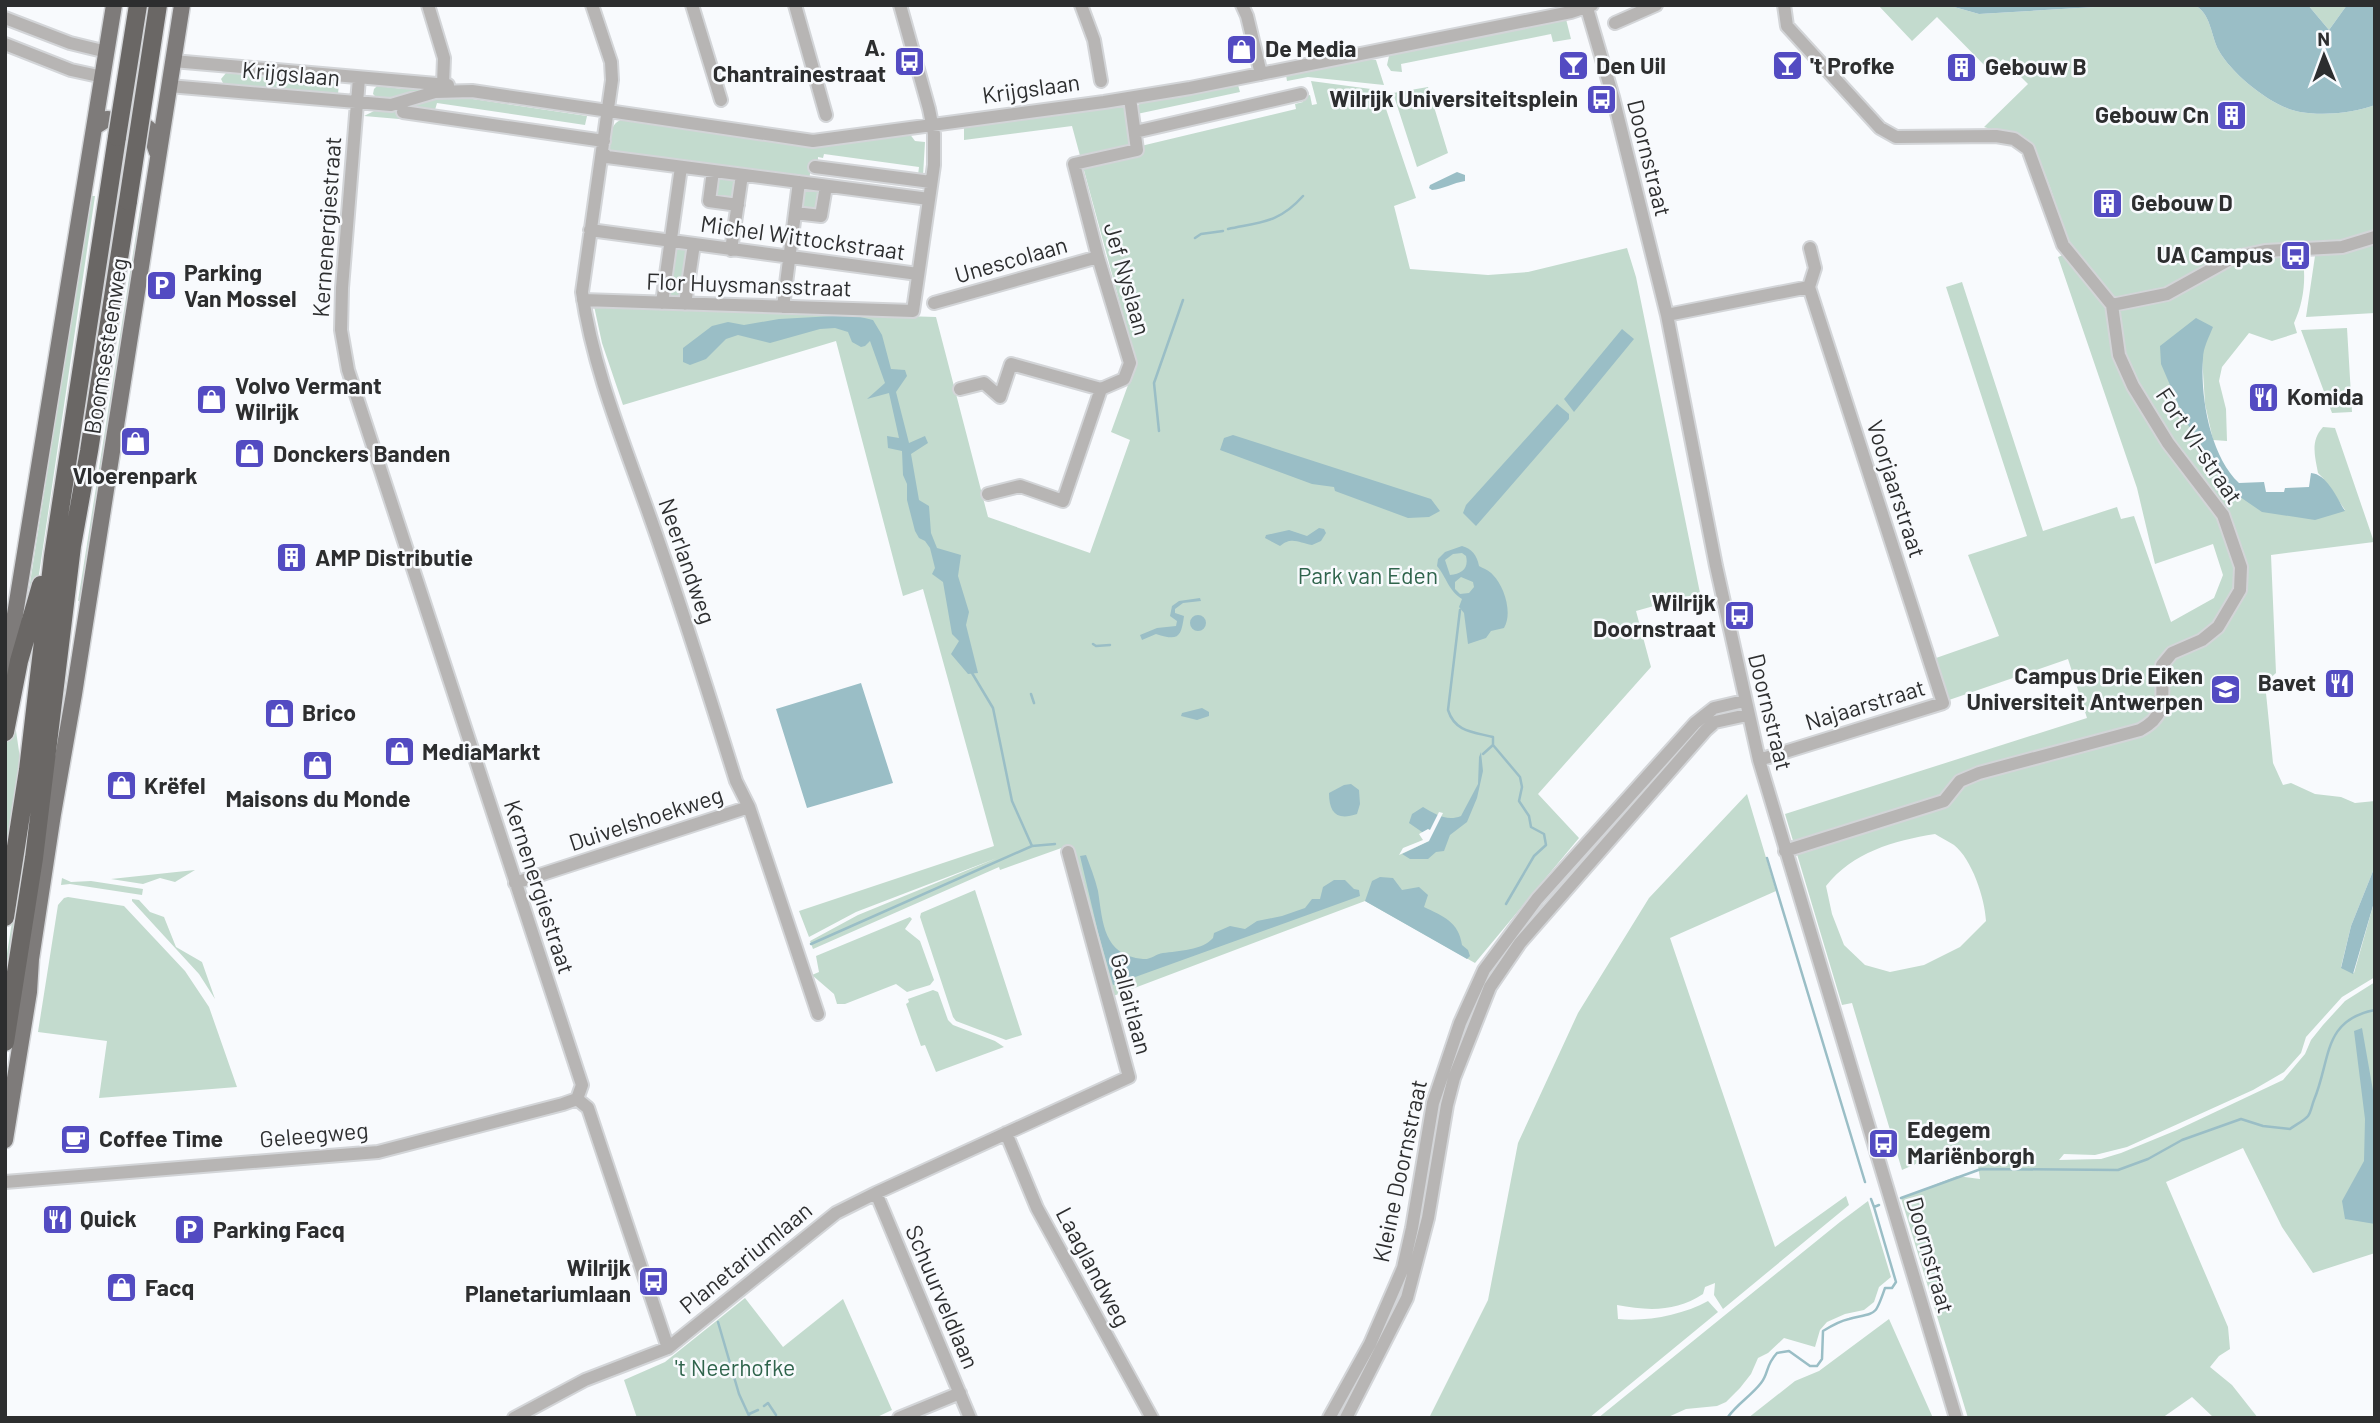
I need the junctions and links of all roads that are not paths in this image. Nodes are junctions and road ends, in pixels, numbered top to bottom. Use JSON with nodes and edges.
{"nodes":[{"id":1,"x":114,"y":5,"type":"edge"},
{"id":2,"x":138,"y":5,"type":"edge"},
{"id":3,"x":158,"y":5,"type":"edge"},
{"id":4,"x":182,"y":5,"type":"edge"},
{"id":5,"x":428,"y":5,"type":"edge"},
{"id":6,"x":592,"y":5,"type":"edge"},
{"id":7,"x":692,"y":5,"type":"edge"},
{"id":8,"x":794,"y":5,"type":"edge"},
{"id":9,"x":900,"y":5,"type":"edge"},
{"id":10,"x":1082,"y":5,"type":"edge"},
{"id":11,"x":1242,"y":5,"type":"edge"},
{"id":12,"x":1656,"y":5,"type":"edge"},
{"id":13,"x":1784,"y":5,"type":"edge"},
{"id":14,"x":1588,"y":6,"type":"edge"},
{"id":15,"x":5,"y":18,"type":"edge"},
{"id":16,"x":1615,"y":23,"type":"dead end"},
{"id":17,"x":5,"y":44,"type":"edge"},
{"id":18,"x":107,"y":52,"type":"junction"},
{"id":19,"x":173,"y":61,"type":"junction"},
{"id":20,"x":1261,"y":74,"type":"junction"},
{"id":21,"x":103,"y":77,"type":"junction"},
{"id":22,"x":359,"y":78,"type":"junction"},
{"id":23,"x":1101,"y":81,"type":"dead end"},
{"id":24,"x":443,"y":85,"type":"junction"},
{"id":25,"x":169,"y":86,"type":"junction"},
{"id":26,"x":472,"y":91,"type":"junction"},
{"id":27,"x":1301,"y":94,"type":"dead end"},
{"id":28,"x":1130,"y":98,"type":"junction"},
{"id":29,"x":721,"y":100,"type":"dead end"},
{"id":30,"x":356,"y":103,"type":"junction"},
{"id":31,"x":403,"y":112,"type":"dead end"},
{"id":32,"x":608,"y":112,"type":"junction"},
{"id":33,"x":826,"y":115,"type":"dead end"},
{"id":34,"x":96,"y":126,"type":"junction"},
{"id":35,"x":933,"y":126,"type":"junction"},
{"id":36,"x":1135,"y":132,"type":"junction"},
{"id":37,"x":603,"y":146,"type":"junction"},
{"id":38,"x":158,"y":154,"type":"junction"},
{"id":39,"x":681,"y":167,"type":"junction"},
{"id":40,"x":815,"y":167,"type":"dead end"},
{"id":41,"x":713,"y":171,"type":"junction"},
{"id":42,"x":742,"y":175,"type":"junction"},
{"id":43,"x":799,"y":182,"type":"junction"},
{"id":44,"x":931,"y":182,"type":"junction"},
{"id":45,"x":826,"y":186,"type":"junction"},
{"id":46,"x":929,"y":200,"type":"junction"},
{"id":47,"x":738,"y":205,"type":"junction"},
{"id":48,"x":795,"y":213,"type":"junction"},
{"id":49,"x":590,"y":230,"type":"junction"},
{"id":50,"x":2375,"y":237,"type":"edge"},
{"id":51,"x":670,"y":241,"type":"junction"},
{"id":52,"x":694,"y":244,"type":"junction"},
{"id":53,"x":1810,"y":248,"type":"dead end"},
{"id":54,"x":732,"y":250,"type":"junction"},
{"id":55,"x":1098,"y":257,"type":"junction"},
{"id":56,"x":789,"y":258,"type":"junction"},
{"id":57,"x":918,"y":274,"type":"junction"},
{"id":58,"x":1810,"y":288,"type":"junction"},
{"id":59,"x":583,"y":300,"type":"junction"},
{"id":60,"x":662,"y":303,"type":"junction"},
{"id":61,"x":934,"y":303,"type":"dead end"},
{"id":62,"x":685,"y":304,"type":"junction"},
{"id":63,"x":2112,"y":305,"type":"junction"},
{"id":64,"x":783,"y":307,"type":"junction"},
{"id":65,"x":1667,"y":315,"type":"junction"},
{"id":66,"x":1101,"y":389,"type":"junction"},
{"id":67,"x":960,"y":390,"type":"dead end"},
{"id":68,"x":89,"y":451,"type":"junction"},
{"id":69,"x":988,"y":494,"type":"dead end"},
{"id":70,"x":53,"y":556,"type":"junction"},
{"id":71,"x":5,"y":676,"type":"edge"},
{"id":72,"x":74,"y":694,"type":"junction"},
{"id":73,"x":1744,"y":701,"type":"junction"},
{"id":74,"x":1943,"y":703,"type":"joint"},
{"id":75,"x":1747,"y":715,"type":"junction"},
{"id":76,"x":5,"y":732,"type":"edge"},
{"id":77,"x":1759,"y":760,"type":"junction"},
{"id":78,"x":749,"y":807,"type":"junction"},
{"id":79,"x":53,"y":814,"type":"junction"},
{"id":80,"x":1785,"y":851,"type":"junction"},
{"id":81,"x":1068,"y":852,"type":"dead end"},
{"id":82,"x":515,"y":883,"type":"junction"},
{"id":83,"x":5,"y":917,"type":"edge"},
{"id":84,"x":29,"y":992,"type":"junction"},
{"id":85,"x":818,"y":1014,"type":"dead end"},
{"id":86,"x":5,"y":1042,"type":"edge"},
{"id":87,"x":577,"y":1099,"type":"junction"},
{"id":88,"x":1006,"y":1133,"type":"junction"},
{"id":89,"x":5,"y":1140,"type":"edge"},
{"id":90,"x":5,"y":1182,"type":"edge"},
{"id":91,"x":876,"y":1193,"type":"junction"},
{"id":92,"x":667,"y":1348,"type":"junction"},
{"id":93,"x":960,"y":1393,"type":"junction"},
{"id":94,"x":514,"y":1418,"type":"edge"},
{"id":95,"x":899,"y":1418,"type":"edge"},
{"id":96,"x":970,"y":1418,"type":"edge"},
{"id":97,"x":1152,"y":1418,"type":"edge"},
{"id":98,"x":1329,"y":1418,"type":"edge"},
{"id":99,"x":1346,"y":1418,"type":"edge"},
{"id":100,"x":1956,"y":1418,"type":"edge"}],
"edges":[{"from":1,"to":18,"type":"main road","name":"Boomsesteenweg"},
{"from":2,"to":70,"type":"highway","bridge":true},
{"from":3,"to":68,"type":"highway","bridge":true},
{"from":4,"to":19,"type":"main road","name":"Boomsesteenweg"},
{"from":5,"to":24,"type":"street"},
{"from":6,"to":32,"type":"street","name":"Neerlandweg"},
{"from":7,"to":29,"type":"street"},
{"from":8,"to":33,"type":"street"},
{"from":9,"to":35,"type":"street"},
{"from":10,"to":23,"type":"street"},
{"from":11,"to":20,"type":"street"},
{"from":12,"to":16,"type":"street"},
{"from":13,"to":63,"type":"street"},
{"from":14,"to":20,"type":"street","name":"Krijgslaan"},
{"from":14,"to":65,"type":"street","name":"Doornstraat"},
{"from":15,"to":18,"type":"street"},
{"from":17,"to":21,"type":"street"},
{"from":18,"to":19,"type":"main road","name":"Krijgslaan"},
{"from":18,"to":21,"type":"main road","name":"Boomsesteenweg"},
{"from":19,"to":22,"type":"street","name":"Krijgslaan"},
{"from":19,"to":25,"type":"main road","name":"Boomsesteenweg"},
{"from":20,"to":28,"type":"street","name":"Krijgslaan"},
{"from":21,"to":25,"type":"main road","name":"Krijgslaan"},
{"from":21,"to":34,"type":"main road","name":"Boomsesteenweg"},
{"from":22,"to":24,"type":"street","name":"Krijgslaan"},
{"from":22,"to":30,"type":"street","name":"Kernenergiestraat"},
{"from":24,"to":26,"type":"street","name":"Krijgslaan"},
{"from":25,"to":30,"type":"street","name":"Krijgslaan"},
{"from":25,"to":38,"type":"main road","name":"Boomsesteenweg"},
{"from":26,"to":30,"type":"street","name":"Krijgslaan"},
{"from":26,"to":32,"type":"street","name":"Krijgslaan"},
{"from":27,"to":36,"type":"street"},
{"from":28,"to":35,"type":"street","name":"Krijgslaan"},
{"from":28,"to":36,"type":"street"},
{"from":30,"to":82,"type":"street","name":"Kernenergiestraat"},
{"from":31,"to":37,"type":"street"},
{"from":32,"to":35,"type":"street","name":"Krijgslaan"},
{"from":32,"to":37,"type":"street","name":"Neerlandweg"},
{"from":34,"to":38,"type":"main road"},
{"from":34,"to":71,"type":"main road","name":"Boomsesteenweg"},
{"from":35,"to":44,"type":"street"},
{"from":36,"to":55,"type":"street","name":"Jef Nyslaan"},
{"from":37,"to":39,"type":"street"},
{"from":37,"to":49,"type":"street","name":"Neerlandweg"},
{"from":38,"to":72,"type":"main road","name":"Boomsesteenweg"},
{"from":39,"to":41,"type":"street"},
{"from":39,"to":51,"type":"street"},
{"from":40,"to":44,"type":"street"},
{"from":41,"to":42,"type":"street"},
{"from":41,"to":47,"type":"street"},
{"from":42,"to":43,"type":"street"},
{"from":42,"to":47,"type":"street"},
{"from":43,"to":45,"type":"street"},
{"from":43,"to":48,"type":"street"},
{"from":44,"to":46,"type":"street","name":"Michel Wittockstraat"},
{"from":45,"to":46,"type":"street"},
{"from":45,"to":48,"type":"street"},
{"from":46,"to":57,"type":"street","name":"Michel Wittockstraat"},
{"from":47,"to":54,"type":"street"},
{"from":48,"to":56,"type":"street"},
{"from":49,"to":51,"type":"street","name":"Michel Wittockstraat"},
{"from":49,"to":59,"type":"street","name":"Neerlandweg"},
{"from":50,"to":63,"type":"street"},
{"from":51,"to":52,"type":"street","name":"Michel Wittockstraat"},
{"from":51,"to":60,"type":"street"},
{"from":52,"to":54,"type":"street","name":"Michel Wittockstraat"},
{"from":52,"to":62,"type":"street"},
{"from":53,"to":58,"type":"street","name":"Voorjaarstraat"},
{"from":54,"to":56,"type":"street","name":"Michel Wittockstraat"},
{"from":55,"to":61,"type":"street","name":"Unescolaan"},
{"from":55,"to":66,"type":"street","name":"Jef Nyslaan"},
{"from":56,"to":57,"type":"street","name":"Michel Wittockstraat"},
{"from":56,"to":64,"type":"street"},
{"from":57,"to":64,"type":"street","name":"Flor Huysmansstraat"},
{"from":58,"to":65,"type":"street"},
{"from":58,"to":74,"type":"street","name":"Voorjaarstraat"},
{"from":59,"to":60,"type":"street","name":"Flor Huysmansstraat"},
{"from":59,"to":78,"type":"street","name":"Neerlandweg"},
{"from":60,"to":62,"type":"street","name":"Flor Huysmansstraat"},
{"from":62,"to":64,"type":"street","name":"Flor Huysmansstraat"},
{"from":63,"to":80,"type":"street","name":"Fort VI-straat"},
{"from":65,"to":73,"type":"street","name":"Doornstraat"},
{"from":66,"to":67,"type":"street"},
{"from":66,"to":69,"type":"street"},
{"from":68,"to":79,"type":"highway"},
{"from":68,"to":86,"type":"highway"},
{"from":70,"to":76,"type":"highway"},
{"from":70,"to":83,"type":"highway"},
{"from":72,"to":79,"type":"main road","name":"Boomsesteenweg"},
{"from":72,"to":84,"type":"main road","name":"Boomsesteenweg"},
{"from":73,"to":75,"type":"street","name":"Doornstraat"},
{"from":73,"to":98,"type":"street","name":"Kleine Doornstraat"},
{"from":74,"to":77,"type":"street","name":"Najaarstraat"},
{"from":75,"to":77,"type":"street","name":"Doornstraat"},
{"from":75,"to":99,"type":"street","name":"Kleine Doornstraat"},
{"from":77,"to":80,"type":"street","name":"Doornstraat"},
{"from":78,"to":82,"type":"street","name":"Duivelshoekweg"},
{"from":78,"to":85,"type":"street","name":"Neerlandweg"},
{"from":79,"to":84,"type":"main road","name":"Boomsesteenweg"},
{"from":80,"to":100,"type":"street","name":"Doornstraat"},
{"from":81,"to":88,"type":"street","name":"Gallaitlaan"},
{"from":82,"to":87,"type":"street","name":"Kernenergiestraat"},
{"from":84,"to":89,"type":"main road","name":"Boomsesteenweg"},
{"from":87,"to":90,"type":"street","name":"Geleegweg"},
{"from":87,"to":92,"type":"street","name":"Kernenergiestraat"},
{"from":88,"to":91,"type":"street","name":"Planetariumlaan"},
{"from":88,"to":97,"type":"street","name":"Laaglandweg"},
{"from":91,"to":92,"type":"street","name":"Planetariumlaan"},
{"from":91,"to":93,"type":"street","name":"Schuurveldlaan"},
{"from":92,"to":94,"type":"street","name":"Planetariumlaan"},
{"from":93,"to":95,"type":"street"},
{"from":93,"to":96,"type":"street","name":"Schuurveldlaan"}]}
